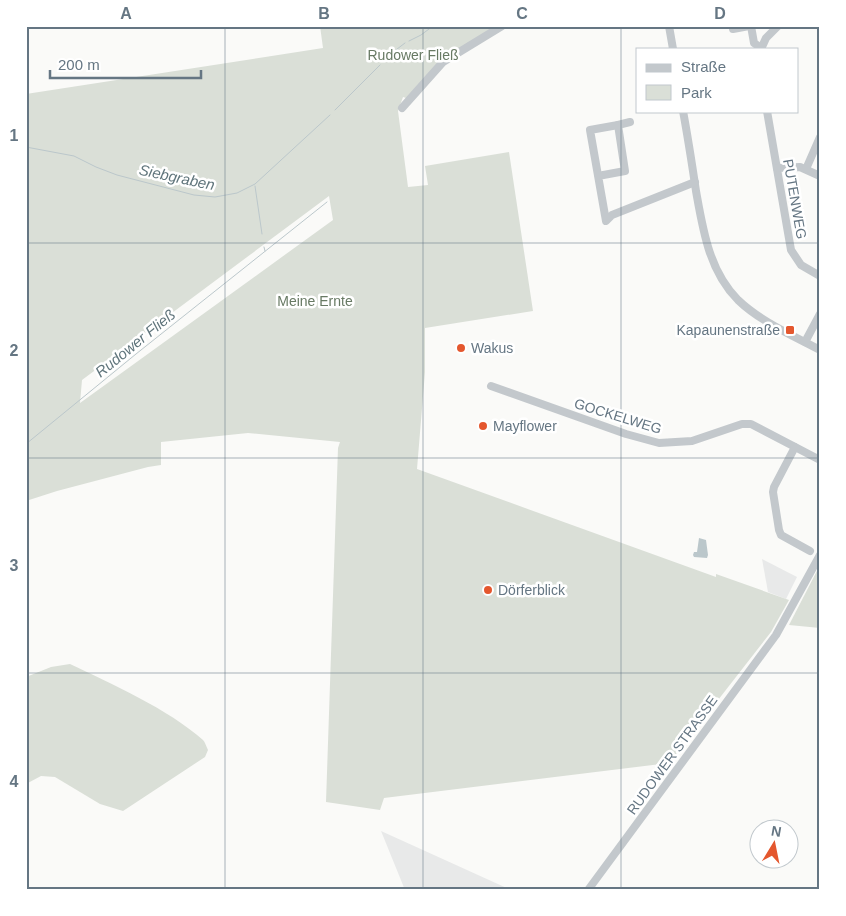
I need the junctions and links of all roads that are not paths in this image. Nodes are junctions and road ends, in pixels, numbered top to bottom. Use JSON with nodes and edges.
{"nodes":[{"id":1,"x":502,"y":26,"type":"edge"},
{"id":2,"x":669,"y":26,"type":"edge"},
{"id":3,"x":750,"y":26,"type":"edge"},
{"id":4,"x":778,"y":26,"type":"edge"},
{"id":5,"x":733,"y":29,"type":"dead end"},
{"id":6,"x":673,"y":48,"type":"edge"},
{"id":7,"x":761,"y":48,"type":"edge"},
{"id":8,"x":402,"y":108,"type":"dead end"},
{"id":9,"x":683,"y":112,"type":"edge"},
{"id":10,"x":767,"y":112,"type":"edge"},
{"id":11,"x":630,"y":122,"type":"dead end"},
{"id":12,"x":618,"y":125,"type":"junction"},
{"id":13,"x":820,"y":137,"type":"edge"},
{"id":14,"x":777,"y":168,"type":"junction"},
{"id":15,"x":806,"y":168,"type":"junction"},
{"id":16,"x":598,"y":176,"type":"junction"},
{"id":17,"x":820,"y":176,"type":"edge"},
{"id":18,"x":695,"y":182,"type":"junction"},
{"id":19,"x":820,"y":276,"type":"edge"},
{"id":20,"x":820,"y":314,"type":"edge"},
{"id":21,"x":805,"y":342,"type":"junction"},
{"id":22,"x":820,"y":350,"type":"edge"},
{"id":23,"x":491,"y":386,"type":"dead end"},
{"id":24,"x":795,"y":447,"type":"junction"},
{"id":25,"x":820,"y":460,"type":"edge"},
{"id":26,"x":810,"y":551,"type":"dead end"},
{"id":27,"x":820,"y":555,"type":"edge"},
{"id":28,"x":588,"y":890,"type":"edge"}],
"edges":[{"from":1,"to":8,"type":"street"},
{"from":2,"to":6,"type":"street"},
{"from":3,"to":5,"type":"street"},
{"from":3,"to":7,"type":"street"},
{"from":4,"to":7,"type":"street"},
{"from":9,"to":18,"type":"street"},
{"from":10,"to":14,"type":"street","name":"PUTENWEG"},
{"from":11,"to":12,"type":"street"},
{"from":12,"to":16,"type":"street"},
{"from":12,"to":16,"type":"street"},
{"from":13,"to":15,"type":"street"},
{"from":14,"to":15,"type":"street"},
{"from":14,"to":19,"type":"street","name":"PUTENWEG"},
{"from":15,"to":17,"type":"street"},
{"from":16,"to":18,"type":"street"},
{"from":18,"to":21,"type":"street"},
{"from":20,"to":21,"type":"street"},
{"from":21,"to":22,"type":"street"},
{"from":23,"to":24,"type":"street","name":"GOCKELWEG"},
{"from":24,"to":25,"type":"street","name":"GOCKELWEG"},
{"from":24,"to":26,"type":"street"},
{"from":27,"to":28,"type":"street","name":"RUDOWER STRASSE"}]}
